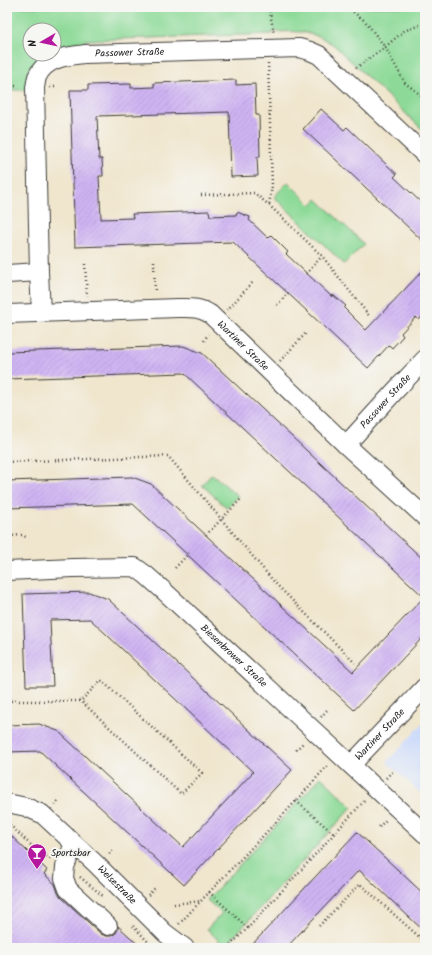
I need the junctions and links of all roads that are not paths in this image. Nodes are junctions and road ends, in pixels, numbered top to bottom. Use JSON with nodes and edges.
{"nodes":[{"id":1,"x":425,"y":154,"type":"edge"},
{"id":2,"x":39,"y":272,"type":"junction"},
{"id":3,"x":7,"y":274,"type":"edge"},
{"id":4,"x":41,"y":312,"type":"junction"},
{"id":5,"x":7,"y":314,"type":"edge"},
{"id":6,"x":425,"y":359,"type":"edge"},
{"id":7,"x":346,"y":445,"type":"junction"},
{"id":8,"x":425,"y":517,"type":"edge"},
{"id":9,"x":7,"y":571,"type":"edge"},
{"id":10,"x":425,"y":687,"type":"edge"},
{"id":11,"x":345,"y":760,"type":"junction"},
{"id":12,"x":7,"y":804,"type":"edge"},
{"id":13,"x":425,"y":834,"type":"edge"},
{"id":14,"x":71,"y":851,"type":"dead end"},
{"id":15,"x":108,"y":926,"type":"dead end"},
{"id":16,"x":184,"y":948,"type":"edge"}],
"edges":[{"from":1,"to":2,"type":"street","name":"Passower Straße"},
{"from":2,"to":3,"type":"street"},
{"from":2,"to":4,"type":"street","name":"Passower Straße"},
{"from":4,"to":5,"type":"street","name":"Wartiner Straße"},
{"from":4,"to":7,"type":"street","name":"Wartiner Straße"},
{"from":6,"to":7,"type":"street","name":"Passower Straße"},
{"from":7,"to":8,"type":"street","name":"Wartiner Straße"},
{"from":9,"to":11,"type":"street","name":"Biesenbrower Straße"},
{"from":10,"to":11,"type":"street","name":"Wartiner Straße"},
{"from":11,"to":13,"type":"street","name":"Biesenbrower Straße"},
{"from":12,"to":16,"type":"street","name":"Welsestraße"},
{"from":14,"to":15,"type":"street"}]}
